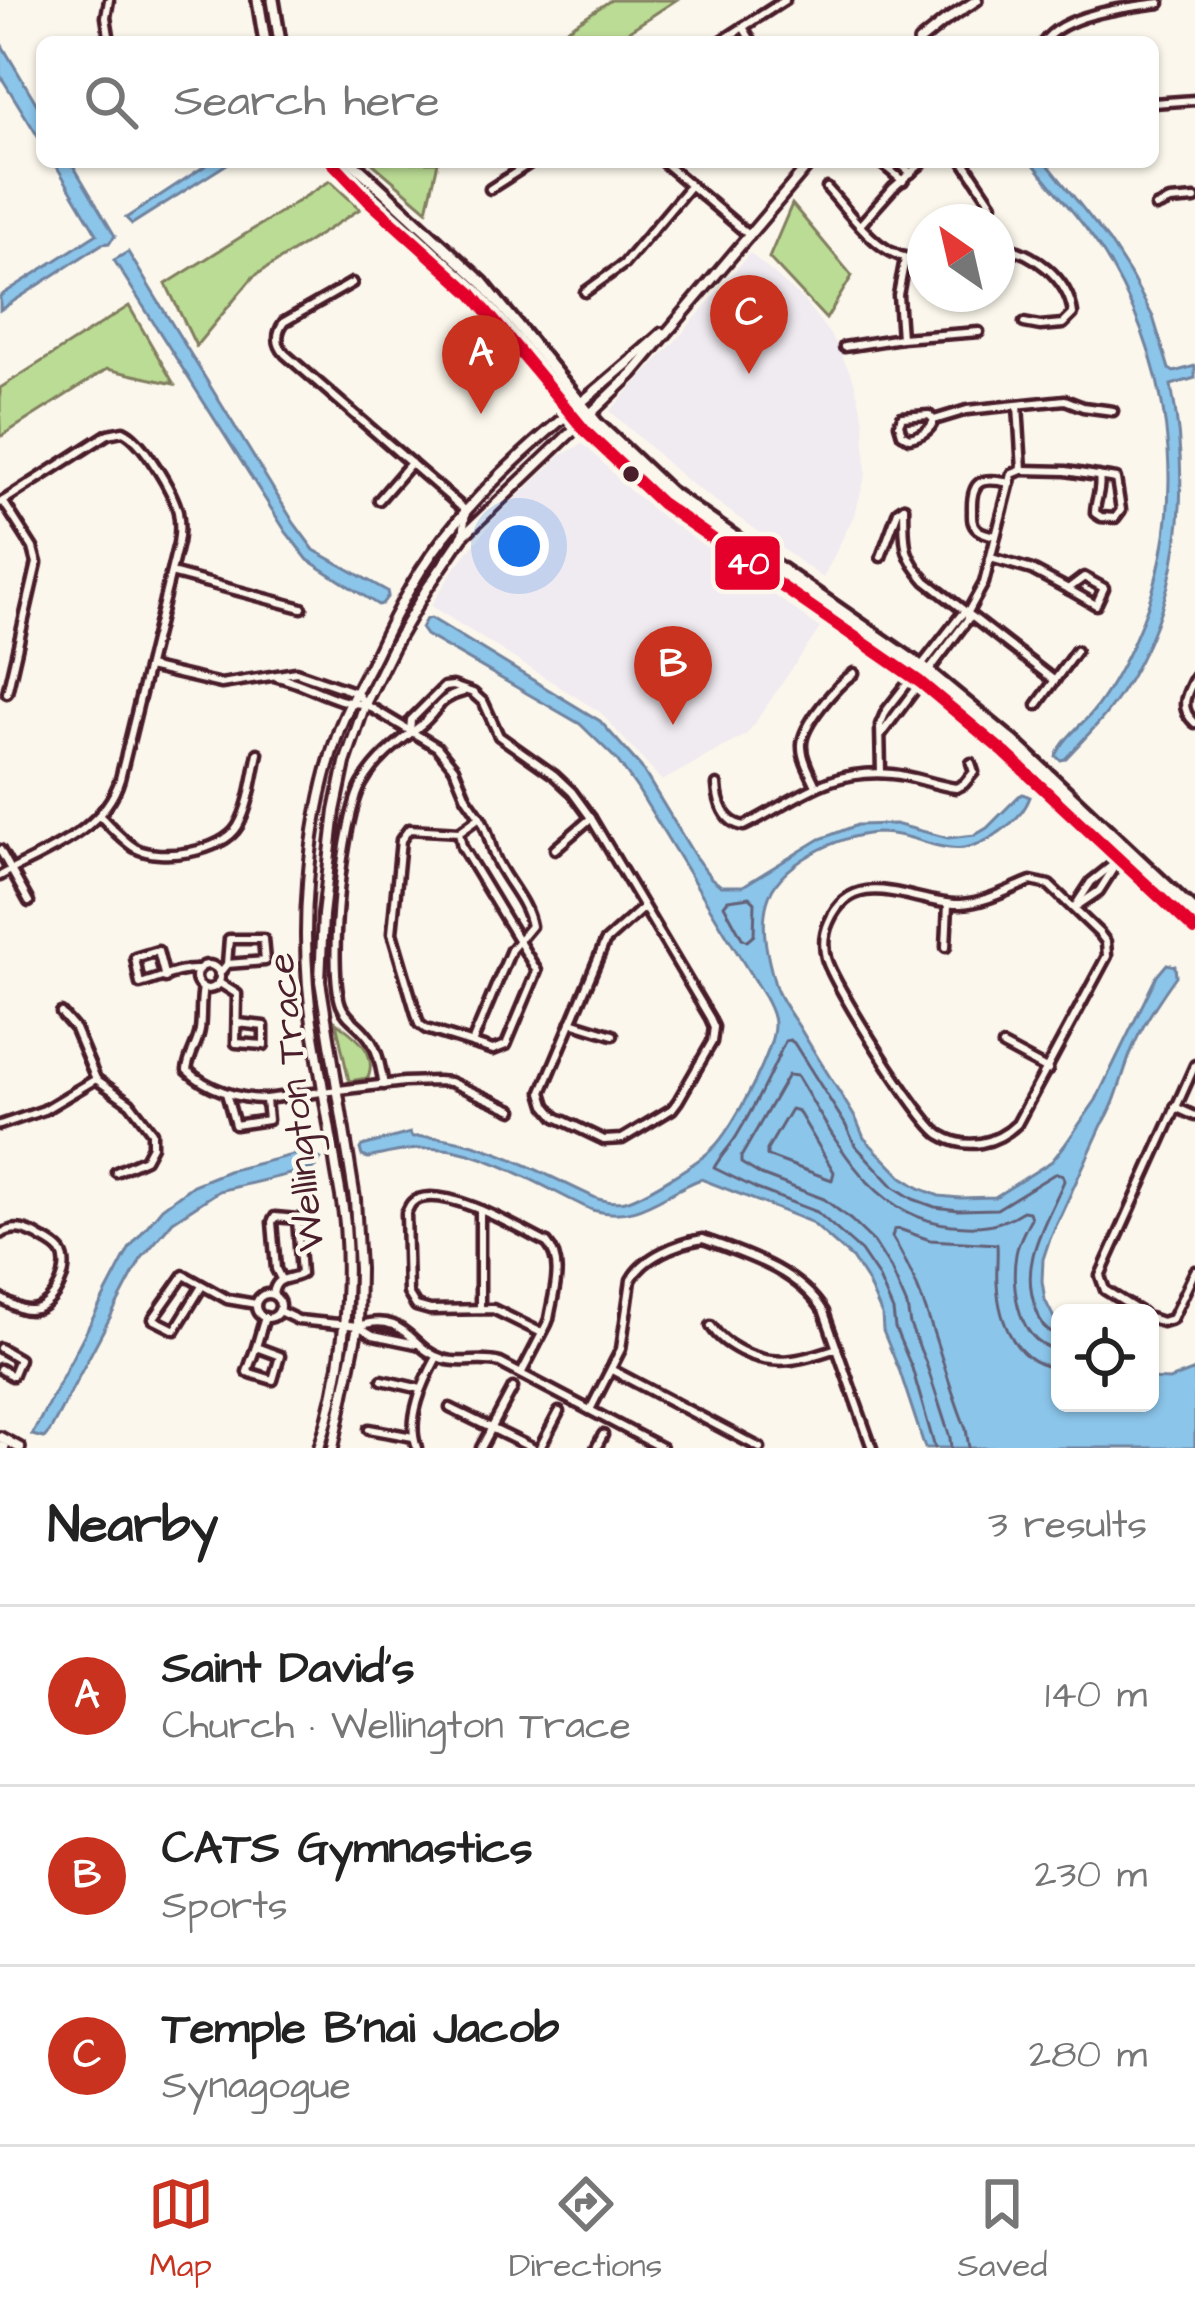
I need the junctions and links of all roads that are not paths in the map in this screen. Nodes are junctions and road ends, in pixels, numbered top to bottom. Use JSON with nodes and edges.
{"nodes":[{"id":1,"x":109,"y":0,"type":"edge"},
{"id":2,"x":258,"y":0,"type":"edge"},
{"id":3,"x":273,"y":0,"type":"edge"},
{"id":4,"x":785,"y":0,"type":"edge"},
{"id":5,"x":977,"y":0,"type":"edge"},
{"id":6,"x":1160,"y":3,"type":"edge"},
{"id":7,"x":743,"y":27,"type":"junction"},
{"id":8,"x":109,"y":36,"type":"edge"},
{"id":9,"x":264,"y":36,"type":"edge"},
{"id":10,"x":279,"y":36,"type":"edge"},
{"id":11,"x":729,"y":36,"type":"edge"},
{"id":12,"x":748,"y":36,"type":"edge"},
{"id":13,"x":926,"y":36,"type":"edge"},
{"id":14,"x":1049,"y":36,"type":"edge"},
{"id":15,"x":1195,"y":100,"type":"edge"},
{"id":16,"x":1159,"y":103,"type":"edge"},
{"id":17,"x":338,"y":168,"type":"edge"},
{"id":18,"x":358,"y":168,"type":"edge"},
{"id":19,"x":523,"y":168,"type":"edge"},
{"id":20,"x":670,"y":168,"type":"edge"},
{"id":21,"x":806,"y":168,"type":"edge"},
{"id":22,"x":887,"y":168,"type":"edge"},
{"id":23,"x":905,"y":168,"type":"edge"},
{"id":24,"x":916,"y":168,"type":"edge"},
{"id":25,"x":968,"y":168,"type":"edge"},
{"id":26,"x":910,"y":173,"type":"junction"},
{"id":27,"x":903,"y":181,"type":"junction"},
{"id":28,"x":690,"y":186,"type":"junction"},
{"id":29,"x":827,"y":188,"type":"dead end"},
{"id":30,"x":490,"y":189,"type":"dead end"},
{"id":31,"x":1195,"y":199,"type":"edge"},
{"id":32,"x":992,"y":204,"type":"dead end"},
{"id":33,"x":1156,"y":207,"type":"dead end"},
{"id":34,"x":860,"y":224,"type":"junction"},
{"id":35,"x":750,"y":236,"type":"junction"},
{"id":36,"x":1015,"y":249,"type":"edge"},
{"id":37,"x":905,"y":260,"type":"joint"},
{"id":38,"x":482,"y":282,"type":"junction"},
{"id":39,"x":352,"y":283,"type":"dead end"},
{"id":40,"x":585,"y":292,"type":"dead end"},
{"id":41,"x":689,"y":308,"type":"junction"},
{"id":42,"x":488,"y":312,"type":"junction"},
{"id":43,"x":1024,"y":323,"type":"dead end"},
{"id":44,"x":979,"y":332,"type":"dead end"},
{"id":45,"x":901,"y":338,"type":"junction"},
{"id":46,"x":844,"y":347,"type":"dead end"},
{"id":47,"x":581,"y":404,"type":"junction"},
{"id":48,"x":1018,"y":405,"type":"junction"},
{"id":49,"x":1113,"y":411,"type":"dead end"},
{"id":50,"x":570,"y":413,"type":"junction"},
{"id":51,"x":590,"y":415,"type":"junction"},
{"id":52,"x":936,"y":420,"type":"junction"},
{"id":53,"x":580,"y":425,"type":"junction"},
{"id":54,"x":411,"y":463,"type":"junction"},
{"id":55,"x":1022,"y":470,"type":"junction"},
{"id":56,"x":1099,"y":476,"type":"junction"},
{"id":57,"x":1010,"y":483,"type":"junction"},
{"id":58,"x":379,"y":500,"type":"dead end"},
{"id":59,"x":2,"y":502,"type":"edge"},
{"id":60,"x":466,"y":511,"type":"junction"},
{"id":61,"x":464,"y":536,"type":"junction"},
{"id":62,"x":996,"y":536,"type":"junction"},
{"id":63,"x":881,"y":557,"type":"dead end"},
{"id":64,"x":991,"y":558,"type":"junction"},
{"id":65,"x":171,"y":573,"type":"junction"},
{"id":66,"x":1067,"y":589,"type":"junction"},
{"id":67,"x":302,"y":608,"type":"dead end"},
{"id":68,"x":968,"y":612,"type":"junction"},
{"id":69,"x":1076,"y":651,"type":"dead end"},
{"id":70,"x":148,"y":667,"type":"junction"},
{"id":71,"x":924,"y":668,"type":"junction"},
{"id":72,"x":854,"y":673,"type":"dead end"},
{"id":73,"x":273,"y":676,"type":"junction"},
{"id":74,"x":1195,"y":677,"type":"edge"},
{"id":75,"x":916,"y":679,"type":"junction"},
{"id":76,"x":1055,"y":681,"type":"junction"},
{"id":77,"x":8,"y":693,"type":"dead end"},
{"id":78,"x":357,"y":693,"type":"junction"},
{"id":79,"x":352,"y":704,"type":"junction"},
{"id":80,"x":365,"y":704,"type":"junction"},
{"id":81,"x":1036,"y":705,"type":"dead end"},
{"id":82,"x":1195,"y":723,"type":"edge"},
{"id":83,"x":410,"y":731,"type":"junction"},
{"id":84,"x":258,"y":753,"type":"dead end"},
{"id":85,"x":971,"y":763,"type":"dead end"},
{"id":86,"x":881,"y":773,"type":"junction"},
{"id":87,"x":718,"y":784,"type":"dead end"},
{"id":88,"x":816,"y":786,"type":"junction"},
{"id":89,"x":100,"y":816,"type":"junction"},
{"id":90,"x":480,"y":817,"type":"junction"},
{"id":91,"x":591,"y":818,"type":"junction"},
{"id":92,"x":459,"y":832,"type":"junction"},
{"id":93,"x":555,"y":849,"type":"dead end"},
{"id":94,"x":0,"y":850,"type":"edge"},
{"id":95,"x":1129,"y":852,"type":"junction"},
{"id":96,"x":1118,"y":861,"type":"junction"},
{"id":97,"x":11,"y":870,"type":"junction"},
{"id":98,"x":0,"y":876,"type":"edge"},
{"id":99,"x":29,"y":902,"type":"dead end"},
{"id":100,"x":948,"y":904,"type":"junction"},
{"id":101,"x":644,"y":907,"type":"junction"},
{"id":102,"x":1074,"y":908,"type":"junction"},
{"id":103,"x":1195,"y":912,"type":"edge"},
{"id":104,"x":1195,"y":930,"type":"edge"},
{"id":105,"x":520,"y":941,"type":"junction"},
{"id":106,"x":946,"y":947,"type":"dead end"},
{"id":107,"x":227,"y":964,"type":"junction"},
{"id":108,"x":198,"y":970,"type":"junction"},
{"id":109,"x":165,"y":978,"type":"junction"},
{"id":110,"x":219,"y":978,"type":"junction"},
{"id":111,"x":203,"y":988,"type":"junction"},
{"id":112,"x":61,"y":1013,"type":"dead end"},
{"id":113,"x":571,"y":1022,"type":"junction"},
{"id":114,"x":238,"y":1023,"type":"junction"},
{"id":115,"x":614,"y":1035,"type":"dead end"},
{"id":116,"x":472,"y":1043,"type":"junction"},
{"id":117,"x":1003,"y":1046,"type":"dead end"},
{"id":118,"x":1195,"y":1065,"type":"edge"},
{"id":119,"x":1048,"y":1070,"type":"junction"},
{"id":120,"x":96,"y":1079,"type":"junction"},
{"id":121,"x":384,"y":1085,"type":"junction"},
{"id":122,"x":338,"y":1090,"type":"junction"},
{"id":123,"x":323,"y":1092,"type":"junction"},
{"id":124,"x":226,"y":1093,"type":"junction"},
{"id":125,"x":266,"y":1099,"type":"junction"},
{"id":126,"x":1175,"y":1107,"type":"junction"},
{"id":127,"x":513,"y":1110,"type":"dead end"},
{"id":128,"x":1195,"y":1116,"type":"edge"},
{"id":129,"x":0,"y":1125,"type":"edge"},
{"id":130,"x":116,"y":1172,"type":"dead end"},
{"id":131,"x":480,"y":1210,"type":"junction"},
{"id":132,"x":0,"y":1234,"type":"edge"},
{"id":133,"x":1195,"y":1271,"type":"edge"},
{"id":134,"x":281,"y":1279,"type":"junction"},
{"id":135,"x":202,"y":1286,"type":"junction"},
{"id":136,"x":272,"y":1294,"type":"junction"},
{"id":137,"x":0,"y":1298,"type":"edge"},
{"id":138,"x":256,"y":1304,"type":"junction"},
{"id":139,"x":1128,"y":1304,"type":"edge"},
{"id":140,"x":480,"y":1309,"type":"junction"},
{"id":141,"x":279,"y":1311,"type":"junction"},
{"id":142,"x":265,"y":1317,"type":"junction"},
{"id":143,"x":1159,"y":1321,"type":"edge"},
{"id":144,"x":343,"y":1324,"type":"junction"},
{"id":145,"x":358,"y":1326,"type":"junction"},
{"id":146,"x":711,"y":1326,"type":"dead end"},
{"id":147,"x":542,"y":1333,"type":"junction"},
{"id":148,"x":256,"y":1347,"type":"junction"},
{"id":149,"x":0,"y":1348,"type":"edge"},
{"id":150,"x":837,"y":1348,"type":"junction"},
{"id":151,"x":437,"y":1357,"type":"junction"},
{"id":152,"x":0,"y":1369,"type":"edge"},
{"id":153,"x":612,"y":1370,"type":"junction"},
{"id":154,"x":521,"y":1374,"type":"junction"},
{"id":155,"x":382,"y":1380,"type":"dead end"},
{"id":156,"x":513,"y":1388,"type":"dead end"},
{"id":157,"x":422,"y":1389,"type":"junction"},
{"id":158,"x":451,"y":1408,"type":"dead end"},
{"id":159,"x":590,"y":1410,"type":"junction"},
{"id":160,"x":559,"y":1412,"type":"dead end"},
{"id":161,"x":369,"y":1429,"type":"dead end"},
{"id":162,"x":490,"y":1429,"type":"junction"},
{"id":163,"x":603,"y":1435,"type":"dead end"},
{"id":164,"x":413,"y":1437,"type":"junction"},
{"id":165,"x":1,"y":1444,"type":"edge"},
{"id":166,"x":20,"y":1448,"type":"edge"},
{"id":167,"x":319,"y":1448,"type":"edge"},
{"id":168,"x":333,"y":1448,"type":"edge"},
{"id":169,"x":418,"y":1448,"type":"edge"},
{"id":170,"x":481,"y":1448,"type":"edge"},
{"id":171,"x":536,"y":1448,"type":"edge"},
{"id":172,"x":596,"y":1448,"type":"edge"},
{"id":173,"x":662,"y":1448,"type":"edge"},
{"id":174,"x":760,"y":1448,"type":"edge"},
{"id":175,"x":872,"y":1448,"type":"edge"}],
"edges":[{"from":1,"to":8,"type":"street"},
{"from":2,"to":9,"type":"main road"},
{"from":3,"to":10,"type":"main road"},
{"from":4,"to":7,"type":"street"},
{"from":5,"to":13,"type":"street"},
{"from":6,"to":14,"type":"street"},
{"from":7,"to":11,"type":"street"},
{"from":7,"to":12,"type":"street"},
{"from":15,"to":16,"type":"street"},
{"from":17,"to":42,"type":"main road"},
{"from":18,"to":38,"type":"main road"},
{"from":19,"to":30,"type":"street"},
{"from":20,"to":28,"type":"street"},
{"from":21,"to":35,"type":"street","name":"Wellington Trace"},
{"from":22,"to":27,"type":"street"},
{"from":23,"to":26,"type":"street"},
{"from":24,"to":26,"type":"street"},
{"from":25,"to":32,"type":"street"},
{"from":26,"to":27,"type":"street"},
{"from":27,"to":34,"type":"street"},
{"from":28,"to":35,"type":"street"},
{"from":28,"to":40,"type":"street"},
{"from":29,"to":34,"type":"street"},
{"from":31,"to":33,"type":"street"},
{"from":34,"to":37,"type":"street"},
{"from":35,"to":41,"type":"street","name":"Wellington Trace"},
{"from":36,"to":43,"type":"street"},
{"from":37,"to":45,"type":"street"},
{"from":38,"to":42,"type":"main road"},
{"from":38,"to":47,"type":"main road"},
{"from":39,"to":54,"type":"street"},
{"from":41,"to":47,"type":"street","name":"Wellington Trace"},
{"from":41,"to":51,"type":"street","name":"Wellington Trace"},
{"from":42,"to":50,"type":"main road"},
{"from":44,"to":45,"type":"street"},
{"from":45,"to":46,"type":"street"},
{"from":47,"to":50,"type":"street","name":"Wellington Trace"},
{"from":47,"to":51,"type":"main road"},
{"from":48,"to":49,"type":"street"},
{"from":48,"to":52,"type":"street"},
{"from":48,"to":55,"type":"street"},
{"from":50,"to":53,"type":"main road"},
{"from":50,"to":60,"type":"street","name":"Wellington Trace"},
{"from":51,"to":53,"type":"street","name":"Wellington Trace"},
{"from":51,"to":71,"type":"main road"},
{"from":52,"to":52,"type":"street"},
{"from":53,"to":61,"type":"street","name":"Wellington Trace"},
{"from":53,"to":75,"type":"main road"},
{"from":54,"to":58,"type":"street"},
{"from":54,"to":60,"type":"street"},
{"from":55,"to":56,"type":"street"},
{"from":55,"to":57,"type":"street"},
{"from":56,"to":56,"type":"street"},
{"from":57,"to":62,"type":"street"},
{"from":57,"to":62,"type":"street"},
{"from":59,"to":65,"type":"street"},
{"from":59,"to":77,"type":"street"},
{"from":60,"to":61,"type":"street"},
{"from":60,"to":78,"type":"street","name":"Wellington Trace"},
{"from":61,"to":80,"type":"street","name":"Wellington Trace"},
{"from":62,"to":64,"type":"street"},
{"from":63,"to":68,"type":"street"},
{"from":64,"to":66,"type":"street"},
{"from":64,"to":68,"type":"street"},
{"from":65,"to":67,"type":"street"},
{"from":65,"to":70,"type":"street"},
{"from":66,"to":66,"type":"street"},
{"from":68,"to":71,"type":"street"},
{"from":68,"to":76,"type":"street"},
{"from":69,"to":76,"type":"street"},
{"from":70,"to":73,"type":"street"},
{"from":70,"to":89,"type":"street"},
{"from":71,"to":75,"type":"street"},
{"from":71,"to":95,"type":"main road"},
{"from":72,"to":88,"type":"street"},
{"from":73,"to":78,"type":"street"},
{"from":73,"to":79,"type":"street"},
{"from":74,"to":82,"type":"street"},
{"from":75,"to":86,"type":"street"},
{"from":75,"to":96,"type":"main road"},
{"from":76,"to":81,"type":"street"},
{"from":78,"to":79,"type":"street","name":"Wellington Trace"},
{"from":78,"to":80,"type":"street"},
{"from":79,"to":80,"type":"street"},
{"from":79,"to":123,"type":"street","name":"Wellington Trace"},
{"from":80,"to":83,"type":"street"},
{"from":80,"to":122,"type":"street","name":"Wellington Trace"},
{"from":83,"to":90,"type":"street"},
{"from":83,"to":91,"type":"street"},
{"from":83,"to":121,"type":"street"},
{"from":84,"to":89,"type":"street"},
{"from":85,"to":86,"type":"street"},
{"from":86,"to":88,"type":"street"},
{"from":87,"to":88,"type":"street"},
{"from":89,"to":97,"type":"street"},
{"from":90,"to":92,"type":"street"},
{"from":90,"to":105,"type":"street"},
{"from":91,"to":93,"type":"street"},
{"from":91,"to":101,"type":"street"},
{"from":92,"to":105,"type":"street"},
{"from":92,"to":116,"type":"street"},
{"from":94,"to":97,"type":"street"},
{"from":95,"to":96,"type":"street"},
{"from":95,"to":103,"type":"main road"},
{"from":96,"to":102,"type":"street"},
{"from":96,"to":104,"type":"main road"},
{"from":97,"to":98,"type":"street"},
{"from":97,"to":99,"type":"street"},
{"from":100,"to":102,"type":"street"},
{"from":100,"to":106,"type":"street"},
{"from":100,"to":119,"type":"street"},
{"from":101,"to":113,"type":"street"},
{"from":101,"to":113,"type":"street"},
{"from":102,"to":119,"type":"street"},
{"from":105,"to":116,"type":"street"},
{"from":105,"to":116,"type":"street"},
{"from":107,"to":107,"type":"street"},
{"from":107,"to":110,"type":"street"},
{"from":108,"to":109,"type":"street"},
{"from":108,"to":110,"type":"street"},
{"from":108,"to":111,"type":"street"},
{"from":109,"to":109,"type":"street"},
{"from":110,"to":111,"type":"street"},
{"from":110,"to":114,"type":"street"},
{"from":111,"to":124,"type":"street"},
{"from":112,"to":120,"type":"street"},
{"from":113,"to":115,"type":"street"},
{"from":114,"to":114,"type":"street"},
{"from":117,"to":119,"type":"street"},
{"from":118,"to":126,"type":"street"},
{"from":120,"to":129,"type":"street"},
{"from":120,"to":130,"type":"street"},
{"from":121,"to":122,"type":"street"},
{"from":121,"to":127,"type":"street"},
{"from":122,"to":123,"type":"street"},
{"from":122,"to":145,"type":"street","name":"Wellington Trace"},
{"from":123,"to":125,"type":"street"},
{"from":123,"to":144,"type":"street","name":"Wellington Trace"},
{"from":124,"to":125,"type":"street"},
{"from":124,"to":125,"type":"street"},
{"from":126,"to":128,"type":"street"},
{"from":126,"to":139,"type":"street"},
{"from":131,"to":140,"type":"street"},
{"from":131,"to":140,"type":"street"},
{"from":131,"to":147,"type":"street"},
{"from":132,"to":137,"type":"street"},
{"from":133,"to":143,"type":"street"},
{"from":134,"to":134,"type":"street"},
{"from":134,"to":136,"type":"street"},
{"from":135,"to":135,"type":"street"},
{"from":135,"to":138,"type":"street"},
{"from":136,"to":138,"type":"street"},
{"from":136,"to":141,"type":"street"},
{"from":138,"to":142,"type":"street"},
{"from":140,"to":147,"type":"street"},
{"from":141,"to":142,"type":"street"},
{"from":141,"to":144,"type":"street"},
{"from":142,"to":148,"type":"street"},
{"from":144,"to":145,"type":"street"},
{"from":144,"to":167,"type":"street","name":"Wellington Trace"},
{"from":145,"to":151,"type":"street"},
{"from":145,"to":168,"type":"street","name":"Wellington Trace"},
{"from":146,"to":150,"type":"street"},
{"from":147,"to":154,"type":"street"},
{"from":148,"to":148,"type":"street"},
{"from":149,"to":152,"type":"street"},
{"from":150,"to":153,"type":"street"},
{"from":150,"to":175,"type":"street"},
{"from":151,"to":154,"type":"street"},
{"from":151,"to":157,"type":"street"},
{"from":153,"to":159,"type":"street"},
{"from":153,"to":174,"type":"street"},
{"from":154,"to":159,"type":"street"},
{"from":155,"to":157,"type":"street"},
{"from":156,"to":162,"type":"street"},
{"from":157,"to":164,"type":"street"},
{"from":158,"to":162,"type":"street"},
{"from":159,"to":173,"type":"street"},
{"from":160,"to":171,"type":"street"},
{"from":161,"to":164,"type":"street"},
{"from":162,"to":170,"type":"street"},
{"from":162,"to":171,"type":"street"},
{"from":163,"to":172,"type":"street"},
{"from":164,"to":169,"type":"street"},
{"from":165,"to":166,"type":"street"}]}
